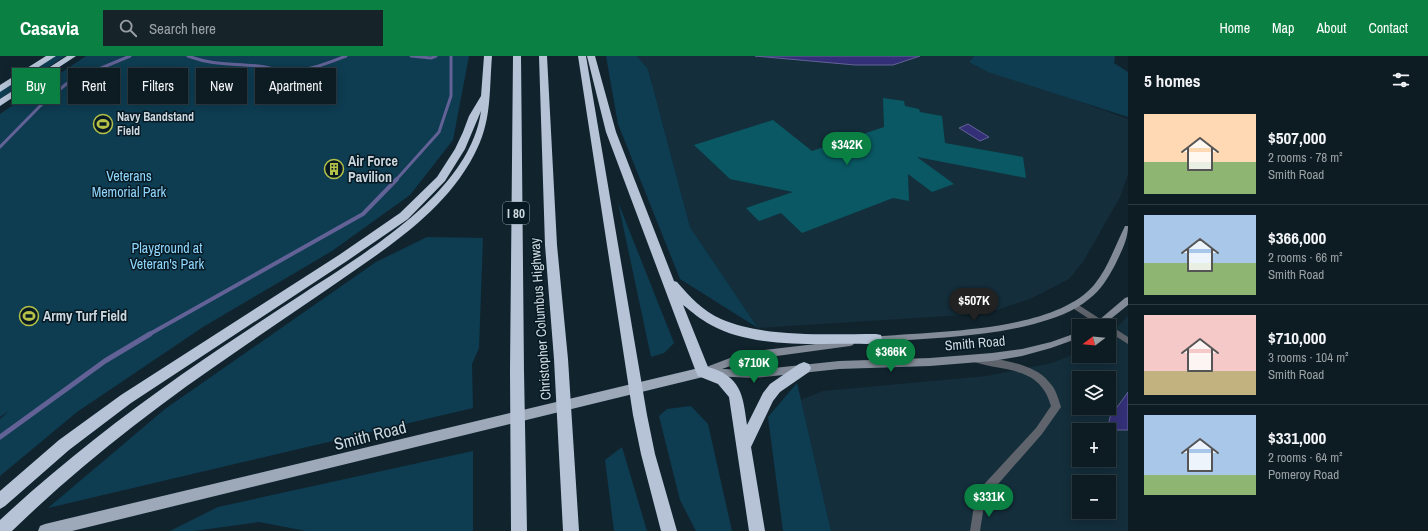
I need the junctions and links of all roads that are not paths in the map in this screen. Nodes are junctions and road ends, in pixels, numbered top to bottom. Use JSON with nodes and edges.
{"nodes":[{"id":1,"x":52,"y":56,"type":"edge"},
{"id":2,"x":72,"y":56,"type":"edge"},
{"id":3,"x":488,"y":56,"type":"edge"},
{"id":4,"x":517,"y":56,"type":"edge"},
{"id":5,"x":543,"y":56,"type":"edge"},
{"id":6,"x":582,"y":56,"type":"edge"},
{"id":7,"x":591,"y":56,"type":"edge"},
{"id":8,"x":34,"y":68,"type":"edge"},
{"id":9,"x":12,"y":80,"type":"edge"},
{"id":10,"x":12,"y":82,"type":"edge"},
{"id":11,"x":0,"y":86,"type":"edge"},
{"id":12,"x":0,"y":89,"type":"edge"},
{"id":13,"x":485,"y":95,"type":"junction"},
{"id":14,"x":0,"y":103,"type":"edge"},
{"id":15,"x":1128,"y":228,"type":"edge"},
{"id":16,"x":665,"y":274,"type":"junction"},
{"id":17,"x":1128,"y":300,"type":"edge"},
{"id":18,"x":1074,"y":305,"type":"junction"},
{"id":19,"x":1093,"y":319,"type":"edge"},
{"id":20,"x":1107,"y":319,"type":"edge"},
{"id":21,"x":1116,"y":333,"type":"edge"},
{"id":22,"x":1072,"y":338,"type":"edge"},
{"id":23,"x":876,"y":340,"type":"junction"},
{"id":24,"x":1128,"y":341,"type":"edge"},
{"id":25,"x":976,"y":359,"type":"junction"},
{"id":26,"x":804,"y":368,"type":"junction"},
{"id":27,"x":703,"y":372,"type":"junction"},
{"id":28,"x":744,"y":447,"type":"junction"},
{"id":29,"x":0,"y":501,"type":"edge"},
{"id":30,"x":976,"y":530,"type":"edge"},
{"id":31,"x":0,"y":531,"type":"edge"},
{"id":32,"x":45,"y":531,"type":"edge"},
{"id":33,"x":519,"y":531,"type":"edge"},
{"id":34,"x":571,"y":531,"type":"edge"},
{"id":35,"x":669,"y":531,"type":"edge"},
{"id":36,"x":757,"y":531,"type":"edge"}],
"edges":[{"from":1,"to":8,"type":"highway"},
{"from":2,"to":14,"type":"highway"},
{"from":3,"to":13,"type":"highway"},
{"from":4,"to":33,"type":"highway","name":"Christopher Columbus Highway","number":"I 80"},
{"from":5,"to":34,"type":"highway","name":"Christopher Columbus Highway","number":"I 80"},
{"from":6,"to":35,"type":"highway"},
{"from":7,"to":16,"type":"highway"},
{"from":9,"to":11,"type":"highway"},
{"from":10,"to":12,"type":"highway"},
{"from":13,"to":29,"type":"highway"},
{"from":13,"to":31,"type":"highway"},
{"from":15,"to":18,"type":"main road","name":"Smith Road"},
{"from":16,"to":23,"type":"highway"},
{"from":16,"to":27,"type":"highway"},
{"from":17,"to":20,"type":"main road"},
{"from":18,"to":19,"type":"street"},
{"from":18,"to":23,"type":"main road","name":"Smith Road"},
{"from":21,"to":24,"type":"street"},
{"from":22,"to":25,"type":"main road","name":"Smith Road"},
{"from":23,"to":27,"type":"main road","name":"Smith Road"},
{"from":25,"to":26,"type":"main road","name":"Smith Road"},
{"from":25,"to":30,"type":"street"},
{"from":26,"to":27,"type":"main road","name":"Smith Road"},
{"from":26,"to":28,"type":"highway"},
{"from":27,"to":28,"type":"highway"},
{"from":27,"to":32,"type":"main road","name":"Smith Road"},
{"from":28,"to":36,"type":"highway"}]}
